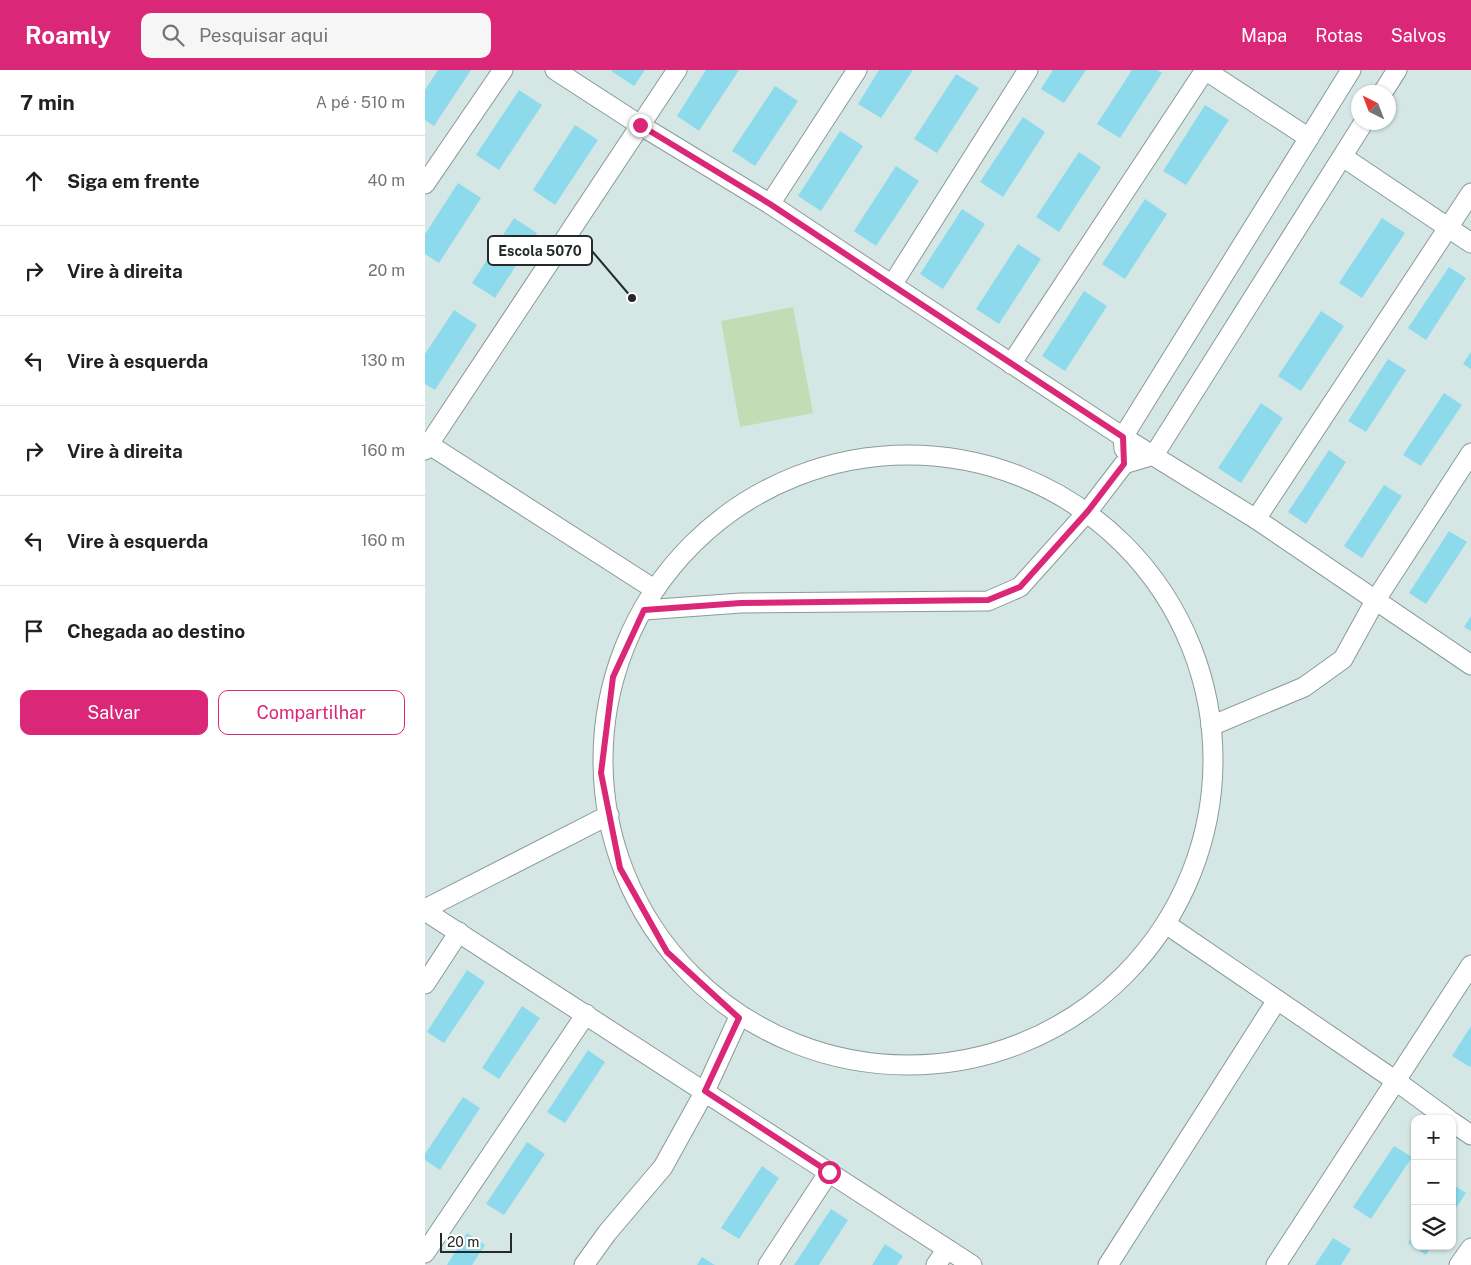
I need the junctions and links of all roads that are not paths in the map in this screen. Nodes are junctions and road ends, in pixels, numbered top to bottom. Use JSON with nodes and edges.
{"nodes":[{"id":1,"x":503,"y":70,"type":"edge"},
{"id":2,"x":555,"y":70,"type":"edge"},
{"id":3,"x":677,"y":70,"type":"edge"},
{"id":4,"x":857,"y":70,"type":"edge"},
{"id":5,"x":1028,"y":70,"type":"edge"},
{"id":6,"x":1351,"y":70,"type":"edge"},
{"id":7,"x":1397,"y":70,"type":"edge"},
{"id":8,"x":1387,"y":85,"type":"edge"},
{"id":9,"x":640,"y":125,"type":"junction"},
{"id":10,"x":1360,"y":130,"type":"edge"},
{"id":11,"x":1309,"y":138,"type":"junction"},
{"id":12,"x":1343,"y":157,"type":"junction"},
{"id":13,"x":425,"y":184,"type":"edge"},
{"id":14,"x":1471,"y":193,"type":"edge"},
{"id":15,"x":770,"y":204,"type":"junction"},
{"id":16,"x":1449,"y":228,"type":"junction"},
{"id":17,"x":1471,"y":243,"type":"edge"},
{"id":18,"x":892,"y":285,"type":"junction"},
{"id":19,"x":1011,"y":364,"type":"junction"},
{"id":20,"x":1123,"y":437,"type":"junction"},
{"id":21,"x":426,"y":446,"type":"edge"},
{"id":22,"x":1471,"y":453,"type":"edge"},
{"id":23,"x":1154,"y":455,"type":"junction"},
{"id":24,"x":1124,"y":464,"type":"junction"},
{"id":25,"x":1088,"y":511,"type":"junction"},
{"id":26,"x":1257,"y":519,"type":"junction"},
{"id":27,"x":654,"y":589,"type":"junction"},
{"id":28,"x":1375,"y":601,"type":"junction"},
{"id":29,"x":644,"y":610,"type":"junction"},
{"id":30,"x":1471,"y":665,"type":"edge"},
{"id":31,"x":1211,"y":726,"type":"junction"},
{"id":32,"x":609,"y":815,"type":"junction"},
{"id":33,"x":425,"y":910,"type":"edge"},
{"id":34,"x":1166,"y":924,"type":"junction"},
{"id":35,"x":459,"y":932,"type":"junction"},
{"id":36,"x":1471,"y":965,"type":"edge"},
{"id":37,"x":425,"y":984,"type":"edge"},
{"id":38,"x":1277,"y":1000,"type":"junction"},
{"id":39,"x":586,"y":1014,"type":"junction"},
{"id":40,"x":739,"y":1018,"type":"junction"},
{"id":41,"x":1396,"y":1081,"type":"junction"},
{"id":42,"x":705,"y":1091,"type":"junction"},
{"id":43,"x":1443,"y":1115,"type":"edge"},
{"id":44,"x":1456,"y":1125,"type":"edge"},
{"id":45,"x":1471,"y":1135,"type":"edge"},
{"id":46,"x":829,"y":1172,"type":"junction"},
{"id":47,"x":1471,"y":1248,"type":"edge"},
{"id":48,"x":947,"y":1249,"type":"junction"},
{"id":49,"x":425,"y":1253,"type":"edge"},
{"id":50,"x":585,"y":1265,"type":"edge"},
{"id":51,"x":768,"y":1265,"type":"edge"},
{"id":52,"x":936,"y":1265,"type":"edge"},
{"id":53,"x":972,"y":1265,"type":"edge"},
{"id":54,"x":1107,"y":1265,"type":"edge"},
{"id":55,"x":1276,"y":1265,"type":"edge"},
{"id":56,"x":1459,"y":1265,"type":"edge"}],
"edges":[{"from":1,"to":13,"type":"street"},
{"from":2,"to":9,"type":"street"},
{"from":3,"to":9,"type":"street"},
{"from":4,"to":15,"type":"street"},
{"from":5,"to":18,"type":"street"},
{"from":6,"to":11,"type":"street"},
{"from":7,"to":8,"type":"street"},
{"from":9,"to":15,"type":"street"},
{"from":9,"to":21,"type":"street"},
{"from":10,"to":12,"type":"street"},
{"from":11,"to":19,"type":"street"},
{"from":11,"to":20,"type":"street"},
{"from":12,"to":16,"type":"street"},
{"from":12,"to":23,"type":"street"},
{"from":14,"to":16,"type":"street"},
{"from":15,"to":18,"type":"street"},
{"from":16,"to":17,"type":"street"},
{"from":16,"to":26,"type":"street"},
{"from":18,"to":19,"type":"street"},
{"from":19,"to":20,"type":"street"},
{"from":20,"to":23,"type":"street"},
{"from":20,"to":24,"type":"street"},
{"from":21,"to":27,"type":"street"},
{"from":22,"to":28,"type":"street"},
{"from":23,"to":24,"type":"street"},
{"from":23,"to":26,"type":"street"},
{"from":24,"to":25,"type":"street"},
{"from":25,"to":27,"type":"street"},
{"from":25,"to":29,"type":"street"},
{"from":25,"to":31,"type":"street"},
{"from":26,"to":28,"type":"street"},
{"from":27,"to":29,"type":"street"},
{"from":28,"to":30,"type":"street"},
{"from":28,"to":31,"type":"street"},
{"from":29,"to":32,"type":"street"},
{"from":31,"to":34,"type":"street"},
{"from":32,"to":33,"type":"street"},
{"from":32,"to":40,"type":"street"},
{"from":33,"to":35,"type":"street"},
{"from":34,"to":38,"type":"street"},
{"from":34,"to":40,"type":"street"},
{"from":35,"to":37,"type":"street"},
{"from":35,"to":39,"type":"street"},
{"from":36,"to":41,"type":"street"},
{"from":38,"to":41,"type":"street"},
{"from":38,"to":54,"type":"street"},
{"from":39,"to":42,"type":"street"},
{"from":39,"to":49,"type":"street"},
{"from":40,"to":42,"type":"street"},
{"from":41,"to":43,"type":"street"},
{"from":41,"to":55,"type":"street"},
{"from":42,"to":46,"type":"street"},
{"from":42,"to":50,"type":"street"},
{"from":44,"to":45,"type":"street"},
{"from":46,"to":48,"type":"street"},
{"from":46,"to":51,"type":"street"},
{"from":47,"to":56,"type":"street"},
{"from":48,"to":52,"type":"street"},
{"from":48,"to":53,"type":"street"}]}
